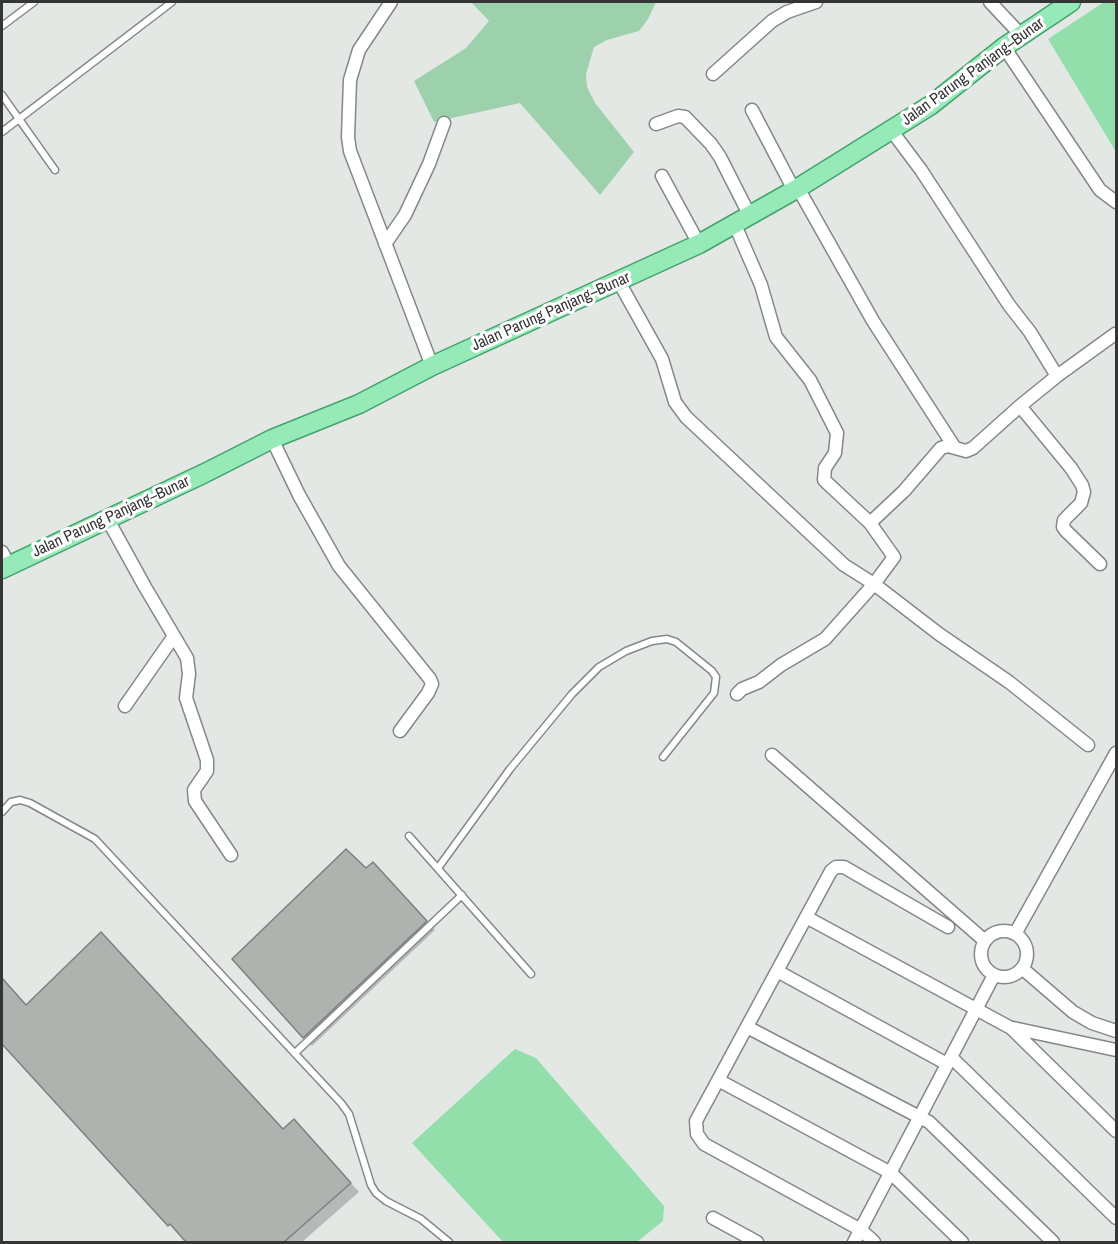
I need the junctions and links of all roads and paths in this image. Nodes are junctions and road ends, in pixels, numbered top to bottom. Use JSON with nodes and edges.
{"nodes":[{"id":1,"x":34,"y":2,"type":"edge"},
{"id":2,"x":172,"y":2,"type":"edge"},
{"id":3,"x":391,"y":2,"type":"edge"},
{"id":4,"x":816,"y":2,"type":"edge"},
{"id":5,"x":990,"y":2,"type":"edge"},
{"id":6,"x":1071,"y":2,"type":"edge"},
{"id":7,"x":2,"y":26,"type":"edge"},
{"id":8,"x":1021,"y":35,"type":"junction"},
{"id":9,"x":1004,"y":47,"type":"junction"},
{"id":10,"x":713,"y":74,"type":"dead end"},
{"id":11,"x":2,"y":95,"type":"edge"},
{"id":12,"x":752,"y":110,"type":"dead end"},
{"id":13,"x":18,"y":119,"type":"junction"},
{"id":14,"x":444,"y":123,"type":"dead end"},
{"id":15,"x":656,"y":124,"type":"dead end"},
{"id":16,"x":891,"y":130,"type":"junction"},
{"id":17,"x":2,"y":132,"type":"edge"},
{"id":18,"x":55,"y":170,"type":"dead end"},
{"id":19,"x":662,"y":176,"type":"dead end"},
{"id":20,"x":796,"y":189,"type":"junction"},
{"id":21,"x":1116,"y":202,"type":"edge"},
{"id":22,"x":742,"y":220,"type":"junction"},
{"id":23,"x":386,"y":244,"type":"junction"},
{"id":24,"x":699,"y":244,"type":"junction"},
{"id":25,"x":619,"y":282,"type":"junction"},
{"id":26,"x":1115,"y":334,"type":"edge"},
{"id":27,"x":432,"y":366,"type":"junction"},
{"id":28,"x":1057,"y":376,"type":"junction"},
{"id":29,"x":1020,"y":406,"type":"junction"},
{"id":30,"x":272,"y":439,"type":"junction"},
{"id":31,"x":955,"y":448,"type":"junction"},
{"id":32,"x":108,"y":520,"type":"junction"},
{"id":33,"x":870,"y":523,"type":"junction"},
{"id":34,"x":4,"y":562,"type":"edge"},
{"id":35,"x":1100,"y":564,"type":"dead end"},
{"id":36,"x":874,"y":584,"type":"junction"},
{"id":37,"x":174,"y":636,"type":"junction"},
{"id":38,"x":737,"y":694,"type":"dead end"},
{"id":39,"x":125,"y":706,"type":"dead end"},
{"id":40,"x":400,"y":731,"type":"dead end"},
{"id":41,"x":1088,"y":745,"type":"dead end"},
{"id":42,"x":1116,"y":753,"type":"edge"},
{"id":43,"x":772,"y":755,"type":"dead end"},
{"id":44,"x":663,"y":757,"type":"dead end"},
{"id":45,"x":2,"y":812,"type":"edge"},
{"id":46,"x":410,"y":836,"type":"dead end"},
{"id":47,"x":231,"y":855,"type":"dead end"},
{"id":48,"x":438,"y":868,"type":"junction"},
{"id":49,"x":462,"y":896,"type":"junction"},
{"id":50,"x":806,"y":917,"type":"junction"},
{"id":51,"x":948,"y":927,"type":"dead end"},
{"id":52,"x":1015,"y":934,"type":"junction"},
{"id":53,"x":985,"y":941,"type":"junction"},
{"id":54,"x":1023,"y":969,"type":"junction"},
{"id":55,"x":777,"y":970,"type":"junction"},
{"id":56,"x":531,"y":974,"type":"dead end"},
{"id":57,"x":993,"y":975,"type":"junction"},
{"id":58,"x":976,"y":1008,"type":"junction"},
{"id":59,"x":747,"y":1027,"type":"junction"},
{"id":60,"x":1011,"y":1028,"type":"junction"},
{"id":61,"x":1116,"y":1031,"type":"edge"},
{"id":62,"x":1116,"y":1050,"type":"edge"},
{"id":63,"x":295,"y":1053,"type":"junction"},
{"id":64,"x":949,"y":1061,"type":"junction"},
{"id":65,"x":718,"y":1080,"type":"junction"},
{"id":66,"x":919,"y":1118,"type":"junction"},
{"id":67,"x":1116,"y":1131,"type":"edge"},
{"id":68,"x":891,"y":1173,"type":"junction"},
{"id":69,"x":713,"y":1218,"type":"dead end"},
{"id":70,"x":1116,"y":1218,"type":"edge"},
{"id":71,"x":861,"y":1230,"type":"junction"},
{"id":72,"x":449,"y":1242,"type":"edge"},
{"id":73,"x":757,"y":1242,"type":"edge"},
{"id":74,"x":854,"y":1242,"type":"edge"},
{"id":75,"x":874,"y":1242,"type":"edge"},
{"id":76,"x":962,"y":1242,"type":"edge"},
{"id":77,"x":1053,"y":1242,"type":"edge"}],
"edges":[{"from":1,"to":7,"type":"lane"},
{"from":2,"to":13,"type":"lane"},
{"from":3,"to":23,"type":"street"},
{"from":4,"to":10,"type":"street"},
{"from":5,"to":8,"type":"street"},
{"from":6,"to":8,"type":"main road","name":"Jalan Parung Panjang–Bunar"},
{"from":8,"to":9,"type":"main road","name":"Jalan Parung Panjang–Bunar"},
{"from":9,"to":16,"type":"main road","name":"Jalan Parung Panjang–Bunar"},
{"from":9,"to":21,"type":"street"},
{"from":11,"to":13,"type":"lane"},
{"from":12,"to":20,"type":"street"},
{"from":13,"to":17,"type":"lane"},
{"from":13,"to":18,"type":"lane"},
{"from":14,"to":23,"type":"street"},
{"from":15,"to":22,"type":"street"},
{"from":16,"to":20,"type":"main road","name":"Jalan Parung Panjang–Bunar"},
{"from":16,"to":28,"type":"street"},
{"from":19,"to":24,"type":"street"},
{"from":20,"to":22,"type":"main road","name":"Jalan Parung Panjang–Bunar"},
{"from":20,"to":31,"type":"street"},
{"from":22,"to":24,"type":"main road","name":"Jalan Parung Panjang–Bunar"},
{"from":22,"to":33,"type":"street"},
{"from":23,"to":27,"type":"street"},
{"from":24,"to":25,"type":"main road","name":"Jalan Parung Panjang–Bunar"},
{"from":25,"to":27,"type":"main road","name":"Jalan Parung Panjang–Bunar"},
{"from":25,"to":36,"type":"street"},
{"from":26,"to":28,"type":"street"},
{"from":27,"to":30,"type":"main road","name":"Jalan Parung Panjang–Bunar"},
{"from":28,"to":29,"type":"street"},
{"from":29,"to":31,"type":"street"},
{"from":29,"to":35,"type":"street"},
{"from":30,"to":32,"type":"main road","name":"Jalan Parung Panjang–Bunar"},
{"from":30,"to":40,"type":"street"},
{"from":31,"to":33,"type":"street"},
{"from":32,"to":34,"type":"main road","name":"Jalan Parung Panjang–Bunar"},
{"from":32,"to":37,"type":"street"},
{"from":33,"to":36,"type":"street"},
{"from":36,"to":38,"type":"street"},
{"from":36,"to":41,"type":"street"},
{"from":37,"to":39,"type":"street"},
{"from":37,"to":47,"type":"street"},
{"from":42,"to":52,"type":"street"},
{"from":43,"to":53,"type":"street"},
{"from":44,"to":48,"type":"lane"},
{"from":45,"to":63,"type":"lane"},
{"from":46,"to":48,"type":"lane"},
{"from":48,"to":49,"type":"lane"},
{"from":49,"to":56,"type":"lane"},
{"from":49,"to":63,"type":"lane"},
{"from":50,"to":51,"type":"street"},
{"from":50,"to":55,"type":"street"},
{"from":50,"to":58,"type":"street"},
{"from":52,"to":53,"type":"street"},
{"from":52,"to":54,"type":"street"},
{"from":53,"to":57,"type":"street"},
{"from":54,"to":57,"type":"street"},
{"from":54,"to":61,"type":"street"},
{"from":55,"to":59,"type":"street"},
{"from":55,"to":64,"type":"street"},
{"from":57,"to":58,"type":"street"},
{"from":58,"to":60,"type":"street"},
{"from":58,"to":64,"type":"street"},
{"from":59,"to":65,"type":"street"},
{"from":59,"to":66,"type":"street"},
{"from":60,"to":62,"type":"street"},
{"from":60,"to":67,"type":"street"},
{"from":63,"to":72,"type":"lane"},
{"from":64,"to":66,"type":"street"},
{"from":64,"to":70,"type":"street"},
{"from":65,"to":68,"type":"street"},
{"from":65,"to":71,"type":"street"},
{"from":66,"to":68,"type":"street"},
{"from":66,"to":77,"type":"street"},
{"from":68,"to":71,"type":"street"},
{"from":68,"to":76,"type":"street"},
{"from":69,"to":73,"type":"street"},
{"from":71,"to":74,"type":"street"},
{"from":71,"to":75,"type":"street"}]}
